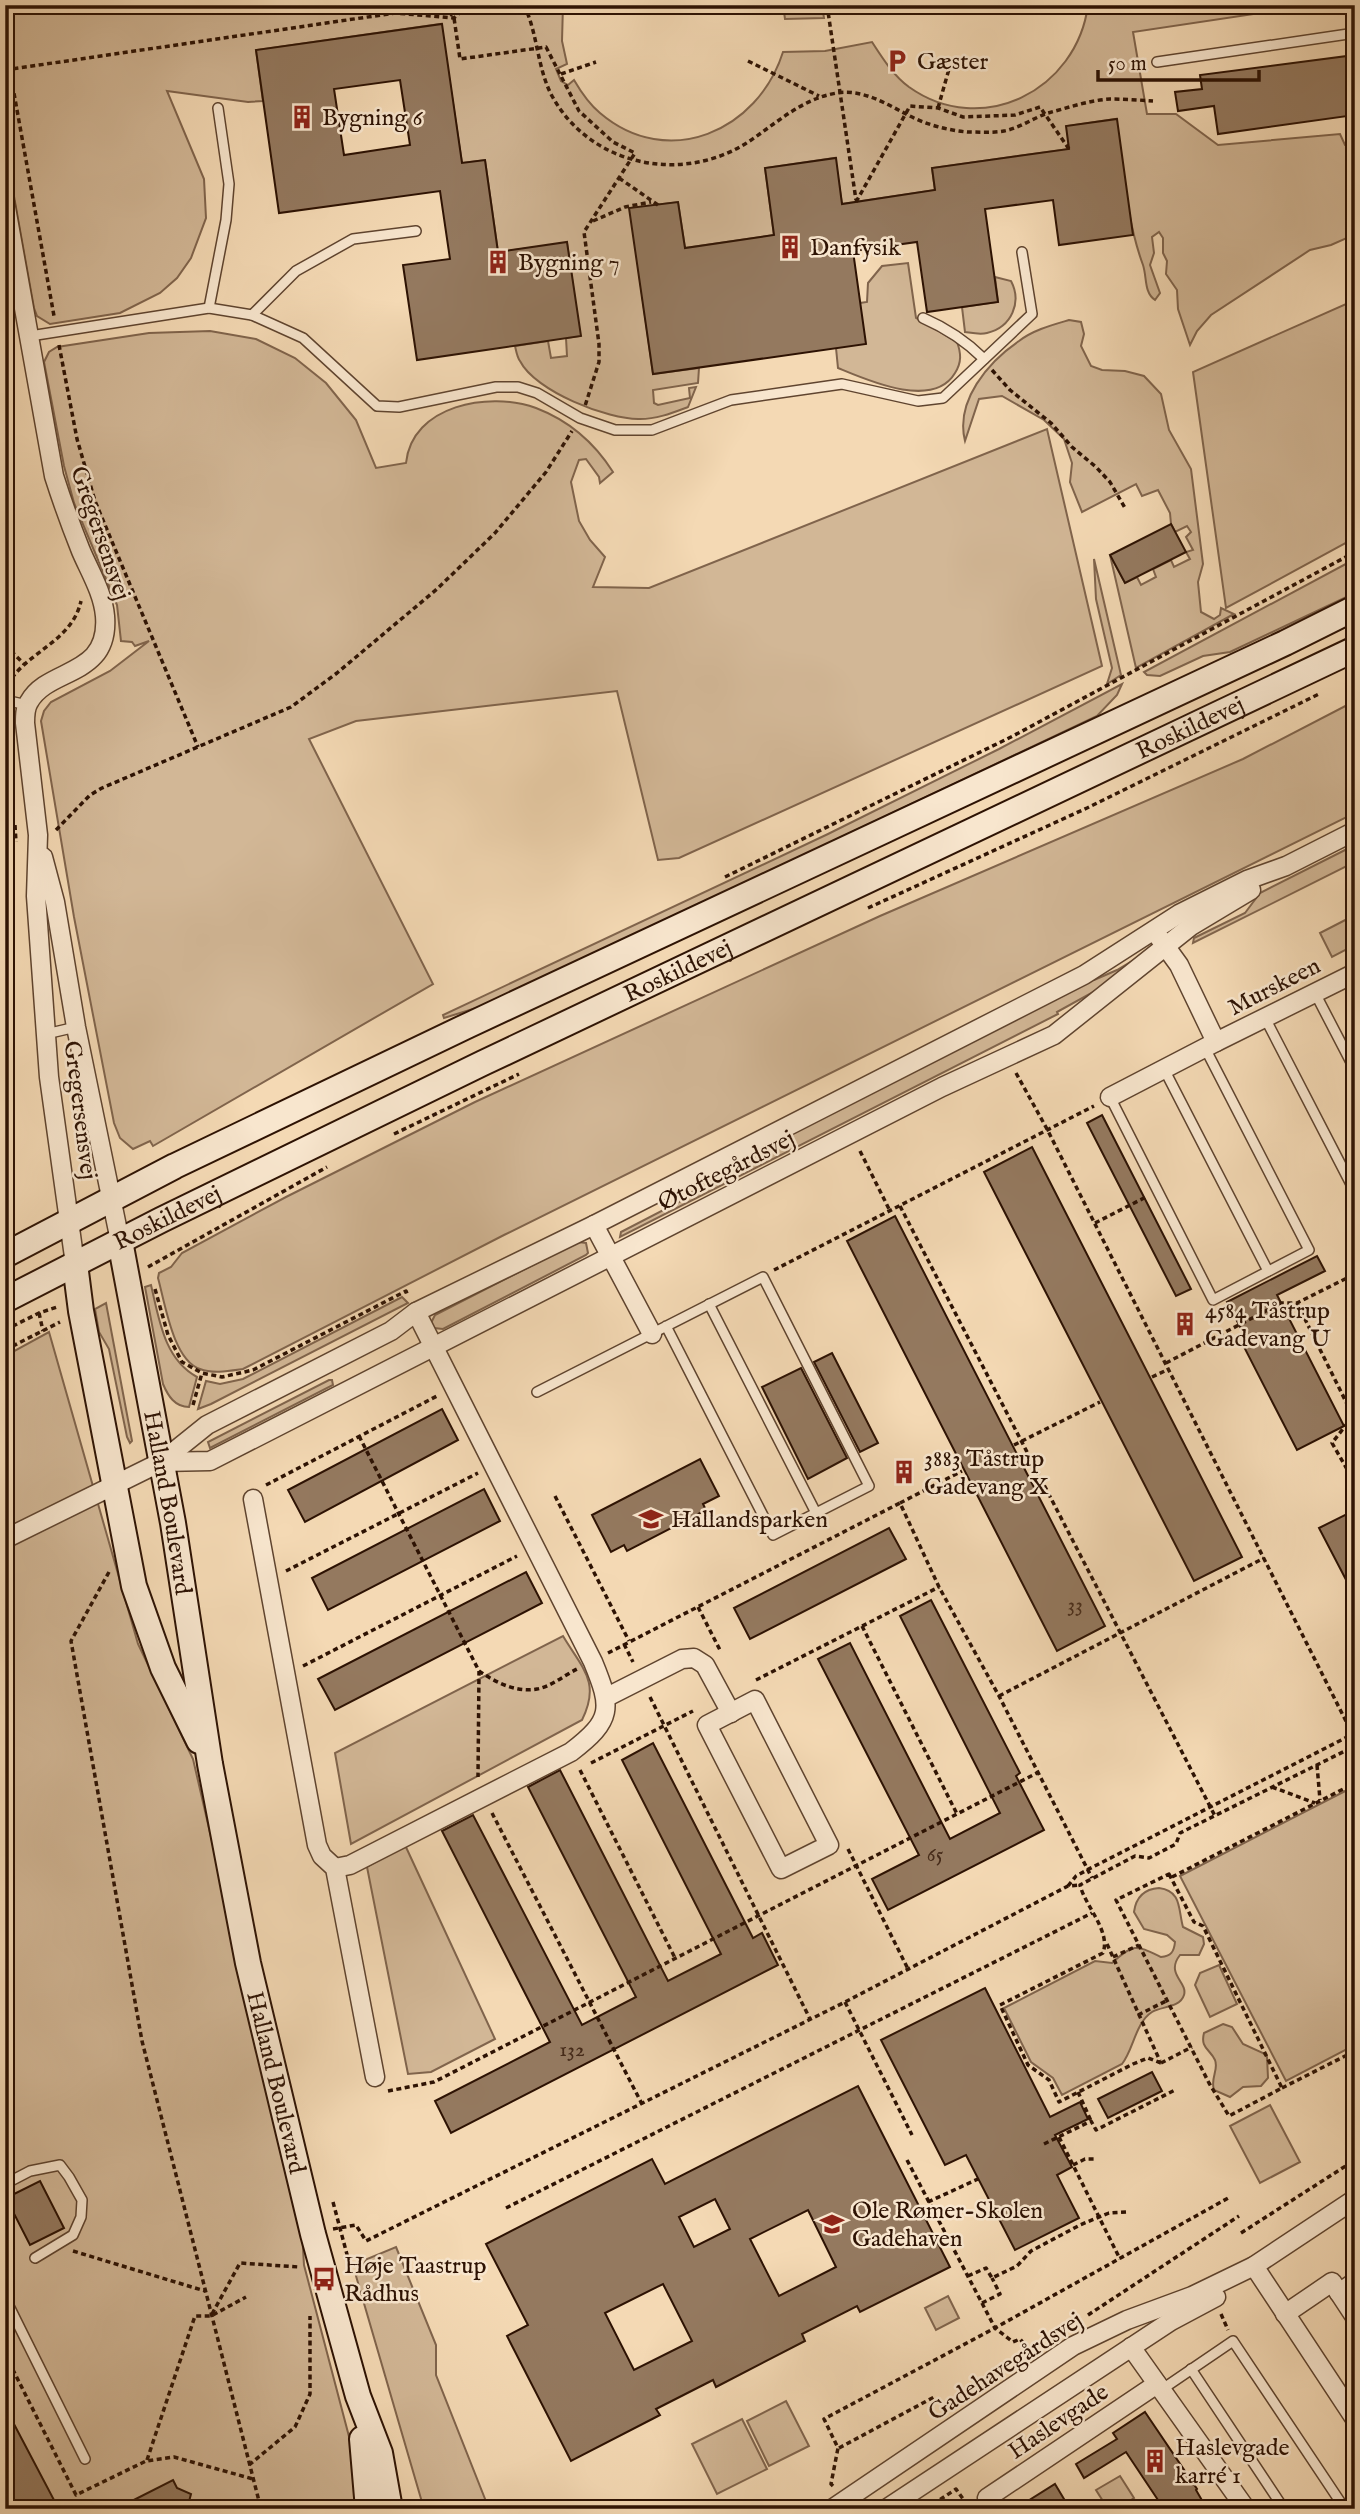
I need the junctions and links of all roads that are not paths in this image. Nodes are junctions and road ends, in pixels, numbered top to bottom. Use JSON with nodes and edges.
{"nodes":[{"id":1,"x":1355,"y":33,"type":"edge"},
{"id":2,"x":1157,"y":62,"type":"dead end"},
{"id":3,"x":218,"y":108,"type":"dead end"},
{"id":4,"x":5,"y":202,"type":"edge"},
{"id":5,"x":416,"y":230,"type":"dead end"},
{"id":6,"x":1022,"y":253,"type":"dead end"},
{"id":7,"x":209,"y":308,"type":"junction"},
{"id":8,"x":252,"y":315,"type":"junction"},
{"id":9,"x":923,"y":318,"type":"dead end"},
{"id":10,"x":30,"y":336,"type":"junction"},
{"id":11,"x":984,"y":359,"type":"junction"},
{"id":12,"x":1355,"y":608,"type":"edge"},
{"id":13,"x":1355,"y":649,"type":"edge"},
{"id":14,"x":5,"y":700,"type":"edge"},
{"id":15,"x":27,"y":705,"type":"junction"},
{"id":16,"x":1355,"y":831,"type":"edge"},
{"id":17,"x":38,"y":835,"type":"junction"},
{"id":18,"x":1160,"y":938,"type":"junction"},
{"id":19,"x":1355,"y":973,"type":"edge"},
{"id":20,"x":1315,"y":993,"type":"junction"},
{"id":21,"x":1265,"y":1018,"type":"junction"},
{"id":22,"x":76,"y":1027,"type":"junction"},
{"id":23,"x":46,"y":1034,"type":"junction"},
{"id":24,"x":1210,"y":1045,"type":"junction"},
{"id":25,"x":1164,"y":1069,"type":"junction"},
{"id":26,"x":1355,"y":1070,"type":"edge"},
{"id":27,"x":1110,"y":1097,"type":"joint"},
{"id":28,"x":1355,"y":1192,"type":"edge"},
{"id":29,"x":112,"y":1198,"type":"junction"},
{"id":30,"x":69,"y":1220,"type":"junction"},
{"id":31,"x":594,"y":1225,"type":"junction"},
{"id":32,"x":120,"y":1241,"type":"junction"},
{"id":33,"x":5,"y":1255,"type":"edge"},
{"id":34,"x":610,"y":1256,"type":"junction"},
{"id":35,"x":75,"y":1264,"type":"junction"},
{"id":36,"x":1268,"y":1271,"type":"junction"},
{"id":37,"x":5,"y":1300,"type":"edge"},
{"id":38,"x":709,"y":1304,"type":"junction"},
{"id":39,"x":416,"y":1312,"type":"junction"},
{"id":40,"x":659,"y":1330,"type":"junction"},
{"id":41,"x":433,"y":1347,"type":"junction"},
{"id":42,"x":537,"y":1392,"type":"dead end"},
{"id":43,"x":161,"y":1462,"type":"junction"},
{"id":44,"x":114,"y":1485,"type":"junction"},
{"id":45,"x":253,"y":1499,"type":"road end"},
{"id":46,"x":816,"y":1513,"type":"junction"},
{"id":47,"x":5,"y":1539,"type":"edge"},
{"id":48,"x":607,"y":1697,"type":"junction"},
{"id":49,"x":731,"y":1713,"type":"junction"},
{"id":50,"x":210,"y":1764,"type":"junction"},
{"id":51,"x":335,"y":1868,"type":"junction"},
{"id":52,"x":375,"y":2077,"type":"road end"},
{"id":53,"x":5,"y":2184,"type":"edge"},
{"id":54,"x":1355,"y":2199,"type":"edge"},
{"id":55,"x":35,"y":2258,"type":"dead end"},
{"id":56,"x":1254,"y":2266,"type":"junction"},
{"id":57,"x":1355,"y":2282,"type":"edge"},
{"id":58,"x":1339,"y":2293,"type":"junction"},
{"id":59,"x":5,"y":2298,"type":"edge"},
{"id":60,"x":1285,"y":2314,"type":"junction"},
{"id":61,"x":1355,"y":2317,"type":"edge"},
{"id":62,"x":1131,"y":2347,"type":"junction"},
{"id":63,"x":1191,"y":2369,"type":"junction"},
{"id":64,"x":1159,"y":2387,"type":"junction"},
{"id":65,"x":358,"y":2396,"type":"junction"},
{"id":66,"x":1355,"y":2419,"type":"edge"},
{"id":67,"x":85,"y":2459,"type":"dead end"},
{"id":68,"x":883,"y":2475,"type":"junction"},
{"id":69,"x":987,"y":2498,"type":"road end"},
{"id":70,"x":837,"y":2505,"type":"edge"},
{"id":71,"x":897,"y":2506,"type":"edge"},
{"id":72,"x":369,"y":2509,"type":"edge"},
{"id":73,"x":390,"y":2509,"type":"edge"},
{"id":74,"x":1246,"y":2509,"type":"edge"},
{"id":75,"x":1284,"y":2509,"type":"edge"},
{"id":76,"x":1345,"y":2509,"type":"edge"}],
"edges":[{"from":1,"to":2,"type":"lane"},
{"from":3,"to":7,"type":"lane"},
{"from":4,"to":10,"type":"street","name":"Gregersensvej"},
{"from":5,"to":8,"type":"lane"},
{"from":6,"to":11,"type":"lane"},
{"from":7,"to":8,"type":"lane"},
{"from":7,"to":10,"type":"lane"},
{"from":8,"to":11,"type":"lane"},
{"from":9,"to":11,"type":"lane"},
{"from":10,"to":15,"type":"street","name":"Gregersensvej"},
{"from":12,"to":29,"type":"main road","name":"Roskildevej"},
{"from":13,"to":32,"type":"main road","name":"Roskildevej"},
{"from":14,"to":15,"type":"lane"},
{"from":15,"to":17,"type":"street","name":"Gregersensvej"},
{"from":16,"to":18,"type":"street","name":"Øtoftegårdsvej"},
{"from":17,"to":22,"type":"street","name":"Gregersensvej"},
{"from":17,"to":23,"type":"street","name":"Gregersensvej"},
{"from":18,"to":24,"type":"street","name":"Murskeen"},
{"from":18,"to":31,"type":"street","name":"Øtoftegårdsvej"},
{"from":18,"to":34,"type":"street","name":"Øtoftegårdsvej"},
{"from":19,"to":20,"type":"street","name":"Murskeen"},
{"from":20,"to":21,"type":"street","name":"Murskeen"},
{"from":20,"to":26,"type":"lane"},
{"from":21,"to":24,"type":"street","name":"Murskeen"},
{"from":21,"to":28,"type":"lane"},
{"from":22,"to":23,"type":"lane"},
{"from":22,"to":29,"type":"street","name":"Gregersensvej"},
{"from":23,"to":30,"type":"street","name":"Gregersensvej"},
{"from":24,"to":25,"type":"street","name":"Murskeen"},
{"from":24,"to":36,"type":"lane"},
{"from":25,"to":27,"type":"street","name":"Murskeen"},
{"from":25,"to":36,"type":"lane"},
{"from":27,"to":36,"type":"lane"},
{"from":29,"to":30,"type":"main road","name":"Roskildevej"},
{"from":29,"to":32,"type":"street","name":"Gregersensvej"},
{"from":30,"to":33,"type":"main road","name":"Roskildevej"},
{"from":30,"to":35,"type":"street","name":"Gregersensvej"},
{"from":31,"to":34,"type":"street"},
{"from":31,"to":39,"type":"street","name":"Øtoftegårdsvej"},
{"from":32,"to":35,"type":"main road","name":"Roskildevej"},
{"from":32,"to":43,"type":"main road","name":"Halland Boulevard"},
{"from":34,"to":40,"type":"street"},
{"from":34,"to":41,"type":"street","name":"Øtoftegårdsvej"},
{"from":35,"to":37,"type":"main road","name":"Roskildevej"},
{"from":35,"to":44,"type":"main road","name":"Halland Boulevard"},
{"from":38,"to":40,"type":"lane"},
{"from":38,"to":46,"type":"lane"},
{"from":38,"to":46,"type":"lane"},
{"from":39,"to":41,"type":"street"},
{"from":39,"to":43,"type":"street","name":"Øtoftegårdsvej"},
{"from":40,"to":42,"type":"lane"},
{"from":40,"to":46,"type":"lane"},
{"from":41,"to":43,"type":"street","name":"Øtoftegårdsvej"},
{"from":41,"to":48,"type":"street"},
{"from":43,"to":44,"type":"street","name":"Øtoftegårdsvej"},
{"from":43,"to":50,"type":"main road","name":"Halland Boulevard"},
{"from":44,"to":47,"type":"street","name":"Øtoftegårdsvej"},
{"from":44,"to":50,"type":"main road","name":"Halland Boulevard"},
{"from":45,"to":51,"type":"street"},
{"from":48,"to":49,"type":"street"},
{"from":48,"to":51,"type":"street"},
{"from":49,"to":49,"type":"street"},
{"from":50,"to":65,"type":"main road","name":"Halland Boulevard"},
{"from":51,"to":52,"type":"street"},
{"from":53,"to":55,"type":"lane"},
{"from":54,"to":56,"type":"street","name":"Gadehavegårdsvej"},
{"from":56,"to":60,"type":"street"},
{"from":56,"to":62,"type":"street","name":"Gadehavegårdsvej"},
{"from":56,"to":68,"type":"street","name":"Gadehavegårdsvej"},
{"from":57,"to":58,"type":"street"},
{"from":58,"to":60,"type":"street"},
{"from":58,"to":61,"type":"street"},
{"from":59,"to":67,"type":"lane"},
{"from":60,"to":66,"type":"street"},
{"from":62,"to":64,"type":"street"},
{"from":62,"to":71,"type":"street","name":"Gadehavegårdsvej"},
{"from":63,"to":64,"type":"lane"},
{"from":63,"to":75,"type":"lane"},
{"from":63,"to":76,"type":"lane"},
{"from":64,"to":69,"type":"street","name":"Haslevgade"},
{"from":64,"to":74,"type":"street"},
{"from":65,"to":72,"type":"main road","name":"Halland Boulevard"},
{"from":65,"to":73,"type":"main road","name":"Halland Boulevard"},
{"from":68,"to":70,"type":"street","name":"Gadehavegårdsvej"},
{"from":68,"to":71,"type":"street"}]}
